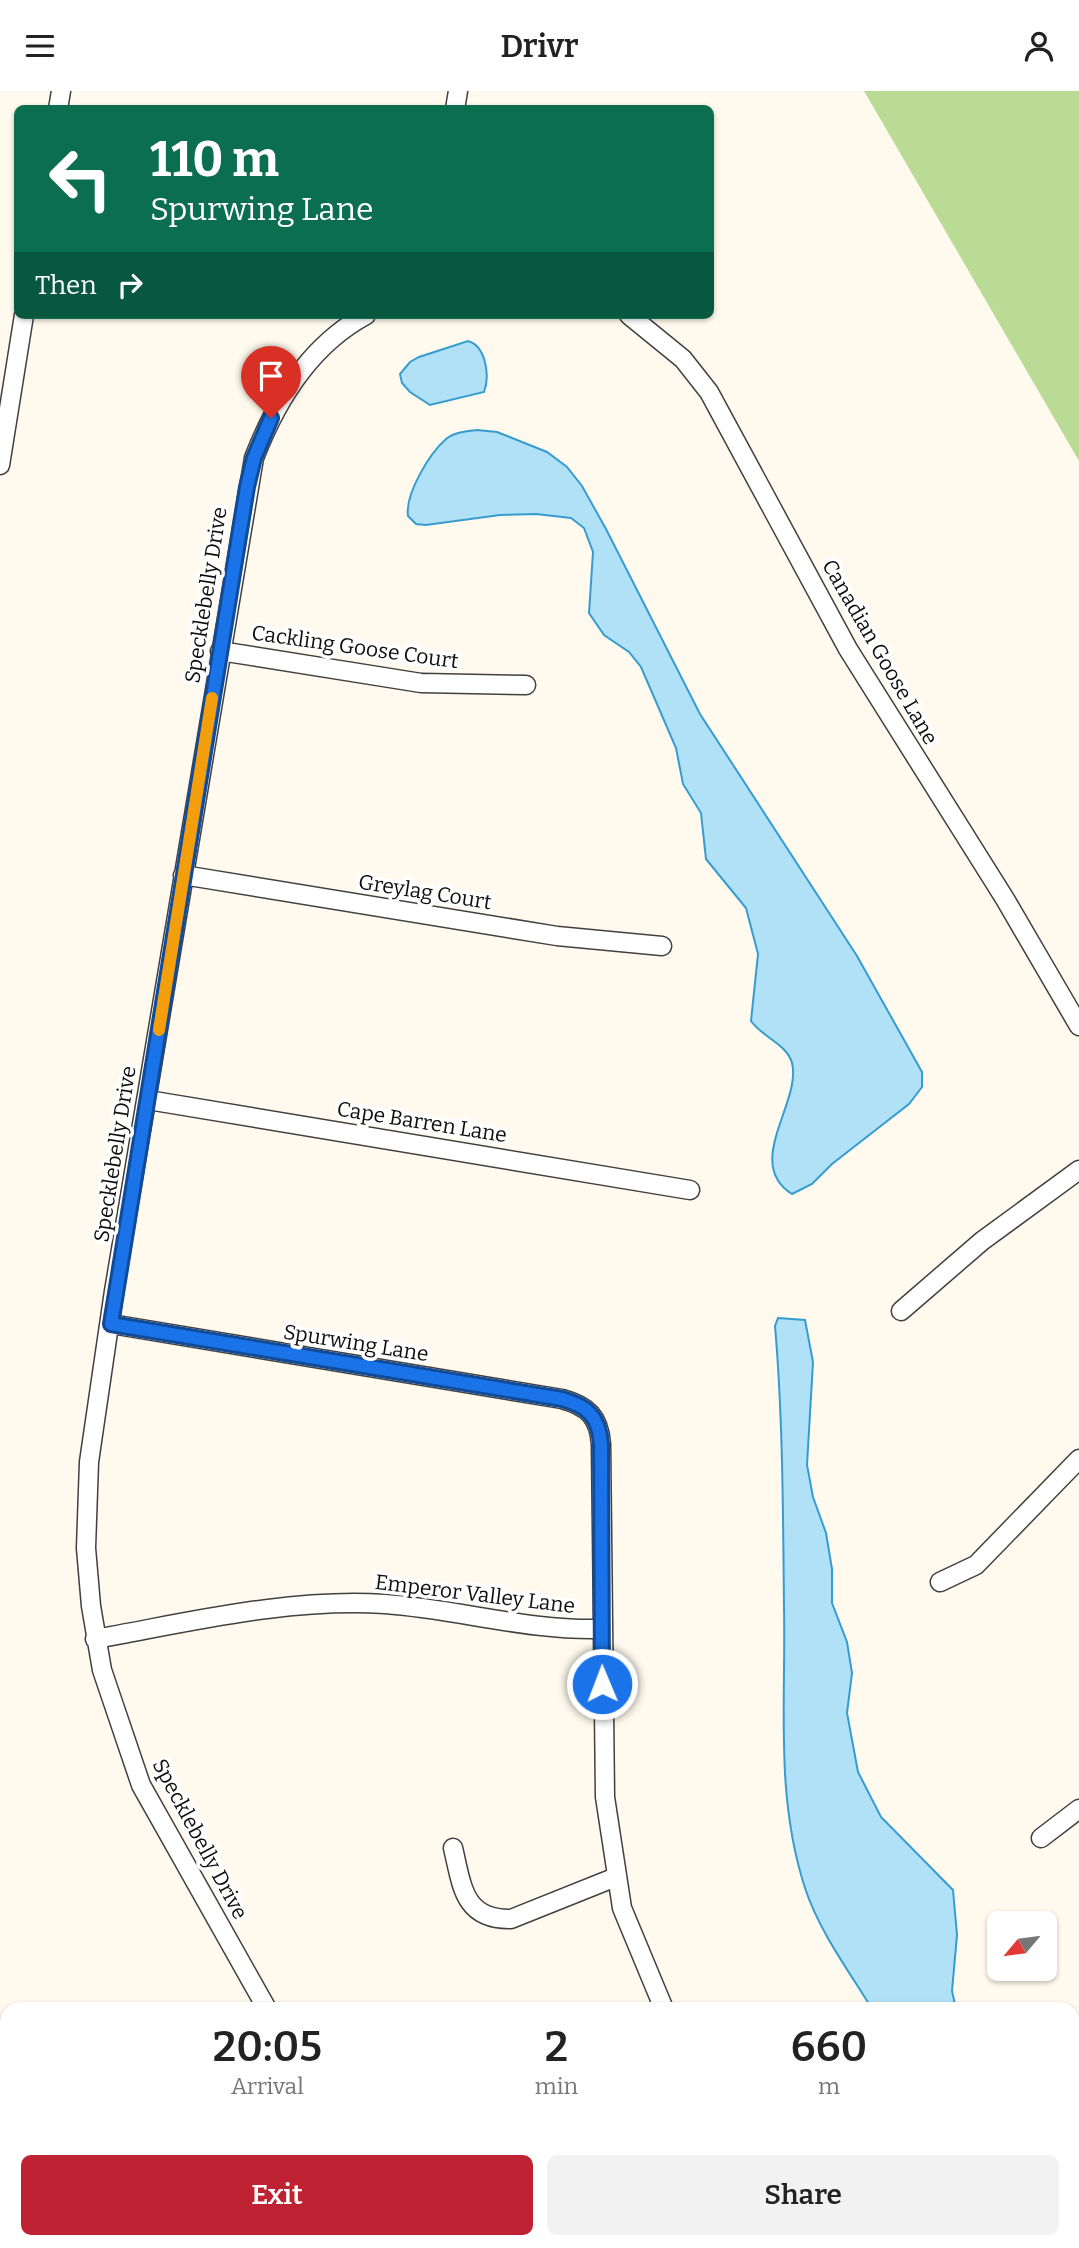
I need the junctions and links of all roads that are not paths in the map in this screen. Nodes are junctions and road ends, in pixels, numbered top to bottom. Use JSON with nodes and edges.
{"nodes":[{"id":1,"x":23,"y":319,"type":"edge"},
{"id":2,"x":360,"y":319,"type":"edge"},
{"id":3,"x":634,"y":319,"type":"edge"},
{"id":4,"x":2,"y":436,"type":"edge"},
{"id":5,"x":0,"y":465,"type":"edge"},
{"id":6,"x":220,"y":651,"type":"junction"},
{"id":7,"x":526,"y":685,"type":"dead end"},
{"id":8,"x":183,"y":875,"type":"junction"},
{"id":9,"x":662,"y":946,"type":"dead end"},
{"id":10,"x":1079,"y":1026,"type":"edge"},
{"id":11,"x":148,"y":1100,"type":"junction"},
{"id":12,"x":1079,"y":1170,"type":"edge"},
{"id":13,"x":690,"y":1190,"type":"dead end"},
{"id":14,"x":901,"y":1311,"type":"dead end"},
{"id":15,"x":111,"y":1324,"type":"junction"},
{"id":16,"x":1079,"y":1459,"type":"edge"},
{"id":17,"x":940,"y":1582,"type":"dead end"},
{"id":18,"x":601,"y":1629,"type":"junction"},
{"id":19,"x":95,"y":1639,"type":"junction"},
{"id":20,"x":1079,"y":1809,"type":"edge"},
{"id":21,"x":1041,"y":1838,"type":"dead end"},
{"id":22,"x":453,"y":1847,"type":"dead end"},
{"id":23,"x":617,"y":1877,"type":"junction"},
{"id":24,"x":263,"y":2002,"type":"edge"},
{"id":25,"x":661,"y":2002,"type":"edge"}],
"edges":[{"from":1,"to":4,"type":"street"},
{"from":2,"to":6,"type":"street","name":"Specklebelly Drive"},
{"from":3,"to":10,"type":"street","name":"Canadian Goose Lane"},
{"from":4,"to":5,"type":"street"},
{"from":6,"to":7,"type":"street","name":"Cackling Goose Court"},
{"from":6,"to":8,"type":"street","name":"Specklebelly Drive"},
{"from":8,"to":9,"type":"street","name":"Greylag Court"},
{"from":8,"to":11,"type":"street","name":"Specklebelly Drive"},
{"from":11,"to":13,"type":"street","name":"Cape Barren Lane"},
{"from":11,"to":15,"type":"street","name":"Specklebelly Drive"},
{"from":12,"to":14,"type":"street"},
{"from":15,"to":18,"type":"street","name":"Spurwing Lane"},
{"from":15,"to":19,"type":"street","name":"Specklebelly Drive"},
{"from":16,"to":17,"type":"street"},
{"from":18,"to":19,"type":"street","name":"Emperor Valley Lane"},
{"from":18,"to":23,"type":"street"},
{"from":19,"to":24,"type":"street","name":"Specklebelly Drive"},
{"from":20,"to":21,"type":"street"},
{"from":22,"to":23,"type":"street"},
{"from":23,"to":25,"type":"street"}]}
